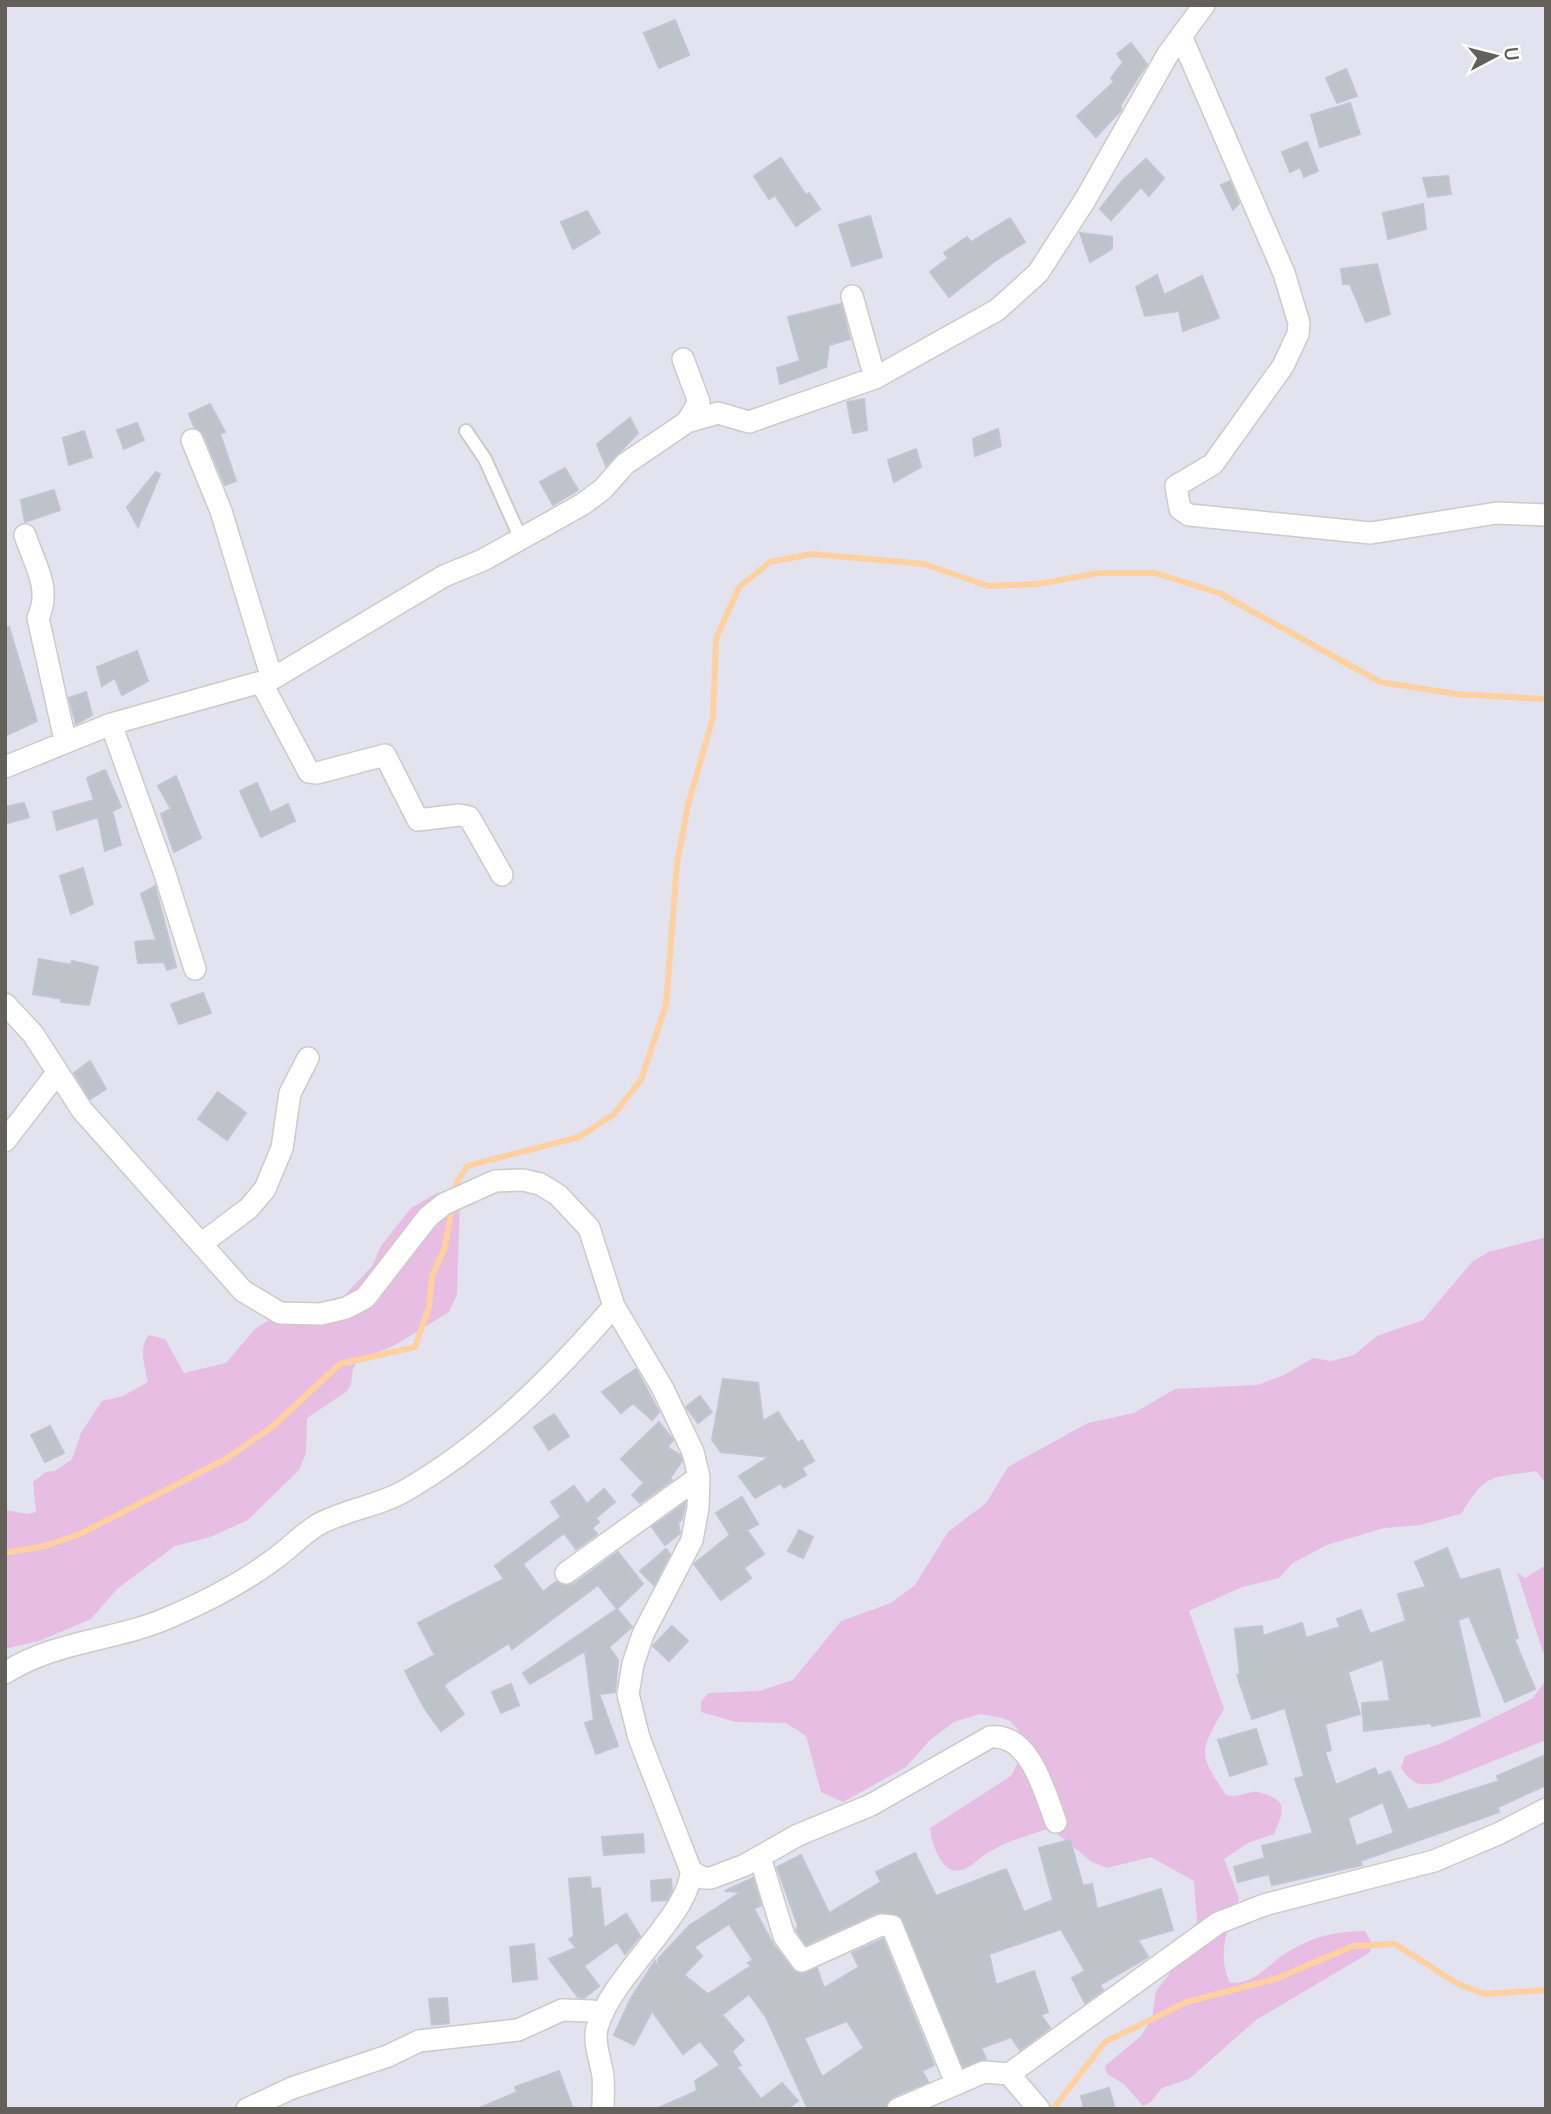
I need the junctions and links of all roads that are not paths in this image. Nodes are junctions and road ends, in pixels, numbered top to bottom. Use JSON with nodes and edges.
{"nodes":[{"id":1,"x":1204,"y":5,"type":"edge"},
{"id":2,"x":1181,"y":36,"type":"junction"},
{"id":3,"x":852,"y":296,"type":"dead end"},
{"id":4,"x":683,"y":359,"type":"dead end"},
{"id":5,"x":875,"y":378,"type":"junction"},
{"id":6,"x":687,"y":422,"type":"junction"},
{"id":7,"x":466,"y":431,"type":"dead end"},
{"id":8,"x":192,"y":440,"type":"dead end"},
{"id":9,"x":1546,"y":515,"type":"edge"},
{"id":10,"x":25,"y":535,"type":"dead end"},
{"id":11,"x":521,"y":540,"type":"junction"},
{"id":12,"x":267,"y":682,"type":"junction"},
{"id":13,"x":111,"y":724,"type":"junction"},
{"id":14,"x":65,"y":740,"type":"junction"},
{"id":15,"x":5,"y":767,"type":"edge"},
{"id":16,"x":502,"y":875,"type":"dead end"},
{"id":17,"x":195,"y":969,"type":"dead end"},
{"id":18,"x":5,"y":1004,"type":"edge"},
{"id":19,"x":308,"y":1058,"type":"dead end"},
{"id":20,"x":57,"y":1073,"type":"junction"},
{"id":21,"x":5,"y":1141,"type":"edge"},
{"id":22,"x":201,"y":1244,"type":"junction"},
{"id":23,"x":614,"y":1306,"type":"junction"},
{"id":24,"x":699,"y":1478,"type":"junction"},
{"id":25,"x":566,"y":1573,"type":"dead end"},
{"id":26,"x":5,"y":1673,"type":"edge"},
{"id":27,"x":1546,"y":1809,"type":"edge"},
{"id":28,"x":1056,"y":1822,"type":"dead end"},
{"id":29,"x":760,"y":1857,"type":"junction"},
{"id":30,"x":691,"y":1871,"type":"junction"},
{"id":31,"x":601,"y":2014,"type":"junction"},
{"id":32,"x":1009,"y":2074,"type":"junction"},
{"id":33,"x":956,"y":2083,"type":"junction"},
{"id":34,"x":247,"y":2109,"type":"edge"},
{"id":35,"x":603,"y":2109,"type":"edge"},
{"id":36,"x":898,"y":2109,"type":"edge"},
{"id":37,"x":1039,"y":2109,"type":"edge"}],
"edges":[{"from":1,"to":2,"type":"street"},
{"from":2,"to":5,"type":"street"},
{"from":2,"to":9,"type":"street"},
{"from":3,"to":5,"type":"street"},
{"from":4,"to":6,"type":"street"},
{"from":5,"to":6,"type":"street"},
{"from":6,"to":11,"type":"street"},
{"from":7,"to":11,"type":"lane"},
{"from":8,"to":12,"type":"street"},
{"from":10,"to":14,"type":"street"},
{"from":11,"to":12,"type":"street"},
{"from":12,"to":13,"type":"street"},
{"from":12,"to":16,"type":"street"},
{"from":13,"to":14,"type":"street"},
{"from":13,"to":17,"type":"street"},
{"from":14,"to":15,"type":"street"},
{"from":18,"to":20,"type":"street"},
{"from":19,"to":22,"type":"street"},
{"from":20,"to":21,"type":"street"},
{"from":20,"to":22,"type":"street"},
{"from":22,"to":23,"type":"street"},
{"from":23,"to":24,"type":"street"},
{"from":23,"to":26,"type":"street"},
{"from":24,"to":25,"type":"street"},
{"from":24,"to":30,"type":"street"},
{"from":27,"to":32,"type":"street"},
{"from":28,"to":29,"type":"street"},
{"from":29,"to":30,"type":"street"},
{"from":29,"to":33,"type":"street"},
{"from":30,"to":31,"type":"street"},
{"from":31,"to":34,"type":"street"},
{"from":31,"to":35,"type":"street"},
{"from":32,"to":33,"type":"street"},
{"from":32,"to":37,"type":"street"},
{"from":33,"to":36,"type":"street"}]}
